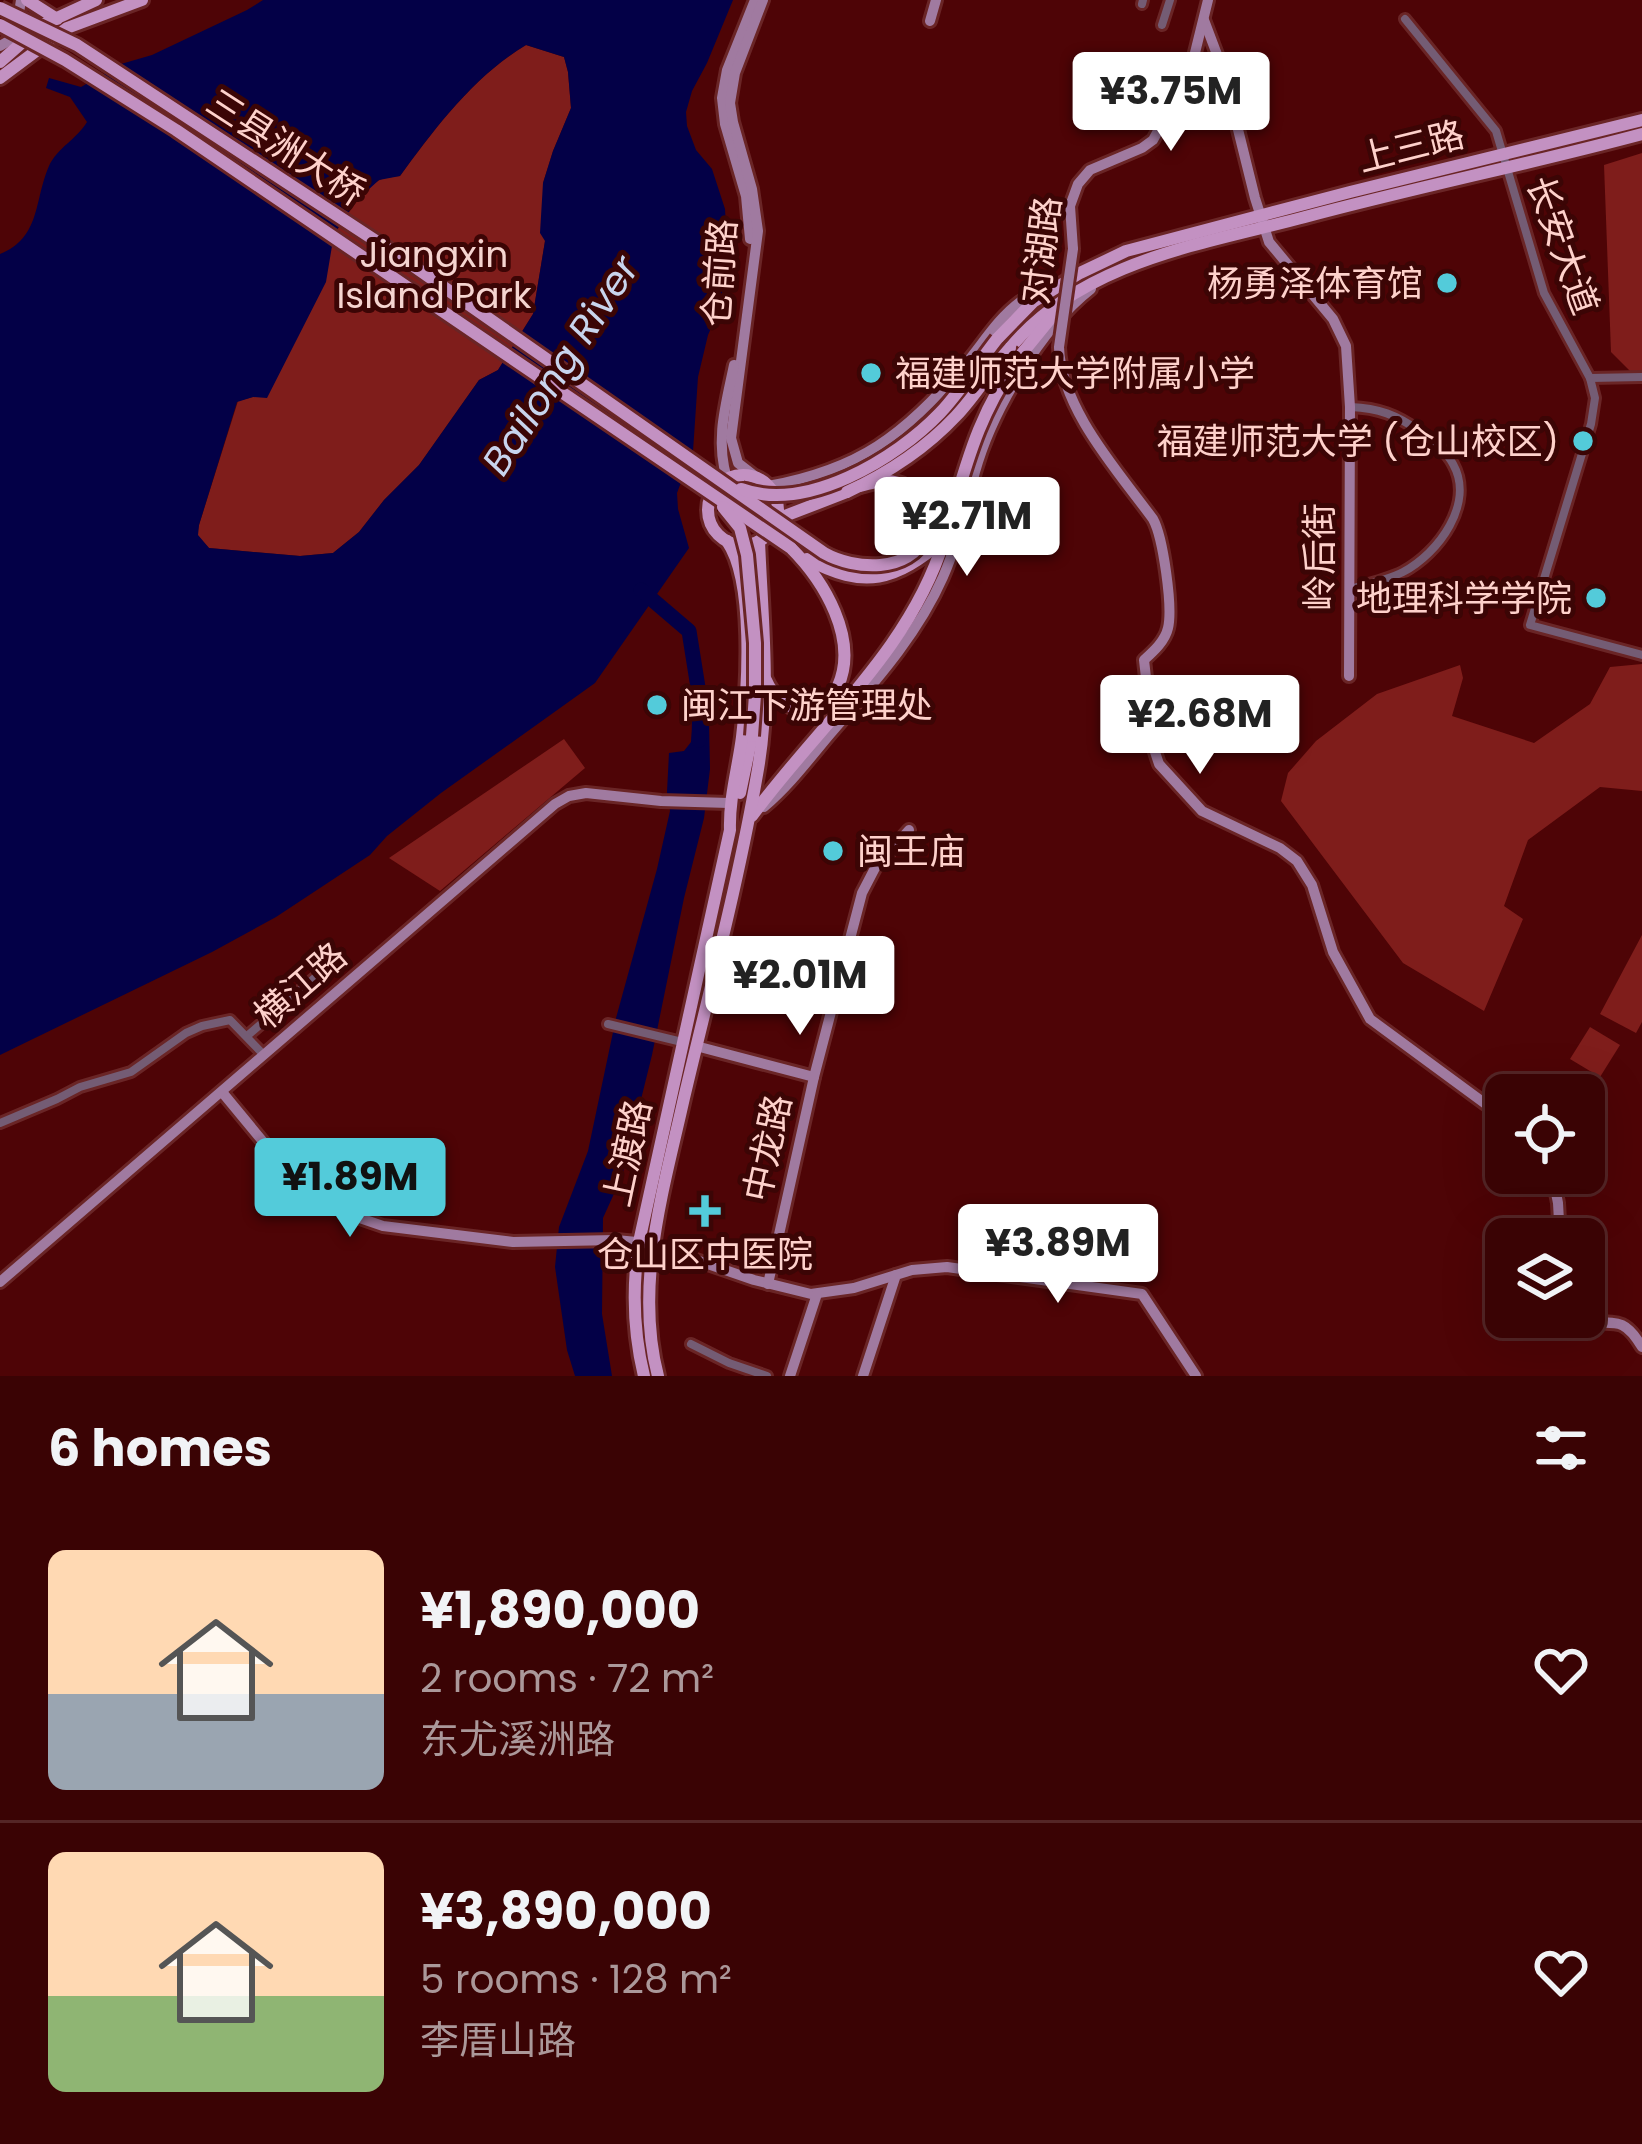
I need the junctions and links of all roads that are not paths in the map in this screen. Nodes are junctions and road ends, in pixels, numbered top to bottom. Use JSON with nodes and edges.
{"nodes":[{"id":1,"x":24,"y":0,"type":"edge"},
{"id":2,"x":96,"y":0,"type":"edge"},
{"id":3,"x":142,"y":0,"type":"edge"},
{"id":4,"x":759,"y":0,"type":"edge"},
{"id":5,"x":935,"y":0,"type":"edge"},
{"id":6,"x":1169,"y":0,"type":"edge"},
{"id":7,"x":1208,"y":0,"type":"edge"},
{"id":8,"x":0,"y":8,"type":"edge"},
{"id":9,"x":54,"y":17,"type":"junction"},
{"id":10,"x":1405,"y":19,"type":"dead end"},
{"id":11,"x":1204,"y":20,"type":"junction"},
{"id":12,"x":931,"y":22,"type":"dead end"},
{"id":13,"x":0,"y":25,"type":"edge"},
{"id":14,"x":1162,"y":25,"type":"dead end"},
{"id":15,"x":67,"y":28,"type":"junction"},
{"id":16,"x":7,"y":43,"type":"edge"},
{"id":17,"x":29,"y":55,"type":"junction"},
{"id":18,"x":0,"y":62,"type":"edge"},
{"id":19,"x":1190,"y":73,"type":"junction"},
{"id":20,"x":1224,"y":73,"type":"junction"},
{"id":21,"x":0,"y":78,"type":"edge"},
{"id":22,"x":1642,"y":120,"type":"edge"},
{"id":23,"x":1642,"y":134,"type":"edge"},
{"id":24,"x":1505,"y":162,"type":"junction"},
{"id":25,"x":1262,"y":221,"type":"junction"},
{"id":26,"x":1080,"y":272,"type":"junction"},
{"id":27,"x":1108,"y":275,"type":"junction"},
{"id":28,"x":1009,"y":345,"type":"junction"},
{"id":29,"x":953,"y":377,"type":"junction"},
{"id":30,"x":1642,"y":377,"type":"edge"},
{"id":31,"x":1590,"y":378,"type":"junction"},
{"id":32,"x":1350,"y":407,"type":"junction"},
{"id":33,"x":999,"y":411,"type":"junction"},
{"id":34,"x":710,"y":472,"type":"junction"},
{"id":35,"x":727,"y":478,"type":"junction"},
{"id":36,"x":762,"y":481,"type":"junction"},
{"id":37,"x":700,"y":487,"type":"junction"},
{"id":38,"x":850,"y":489,"type":"junction"},
{"id":39,"x":778,"y":513,"type":"junction"},
{"id":40,"x":728,"y":541,"type":"junction"},
{"id":41,"x":759,"y":541,"type":"junction"},
{"id":42,"x":944,"y":541,"type":"junction"},
{"id":43,"x":791,"y":548,"type":"junction"},
{"id":44,"x":1349,"y":589,"type":"junction"},
{"id":45,"x":1642,"y":655,"type":"edge"},
{"id":46,"x":764,"y":675,"type":"junction"},
{"id":47,"x":1349,"y":676,"type":"dead end"},
{"id":48,"x":723,"y":803,"type":"junction"},
{"id":49,"x":748,"y":821,"type":"junction"},
{"id":50,"x":730,"y":830,"type":"junction"},
{"id":51,"x":909,"y":830,"type":"dead end"},
{"id":52,"x":325,"y":970,"type":"dead end"},
{"id":53,"x":608,"y":1024,"type":"dead end"},
{"id":54,"x":247,"y":1036,"type":"junction"},
{"id":55,"x":689,"y":1044,"type":"junction"},
{"id":56,"x":265,"y":1055,"type":"junction"},
{"id":57,"x":814,"y":1077,"type":"junction"},
{"id":58,"x":222,"y":1092,"type":"junction"},
{"id":59,"x":1485,"y":1104,"type":"edge"},
{"id":60,"x":0,"y":1123,"type":"edge"},
{"id":61,"x":646,"y":1244,"type":"junction"},
{"id":62,"x":896,"y":1275,"type":"junction"},
{"id":63,"x":0,"y":1282,"type":"edge"},
{"id":64,"x":767,"y":1284,"type":"junction"},
{"id":65,"x":817,"y":1294,"type":"junction"},
{"id":66,"x":1605,"y":1321,"type":"edge"},
{"id":67,"x":691,"y":1344,"type":"dead end"},
{"id":68,"x":1642,"y":1347,"type":"edge"},
{"id":69,"x":644,"y":1376,"type":"edge"},
{"id":70,"x":658,"y":1376,"type":"edge"},
{"id":71,"x":767,"y":1376,"type":"edge"},
{"id":72,"x":790,"y":1376,"type":"edge"},
{"id":73,"x":863,"y":1376,"type":"edge"},
{"id":74,"x":1196,"y":1376,"type":"edge"}],
"edges":[{"from":1,"to":9,"type":"main road"},
{"from":1,"to":16,"type":"street"},
{"from":2,"to":9,"type":"main road"},
{"from":3,"to":15,"type":"main road"},
{"from":4,"to":35,"type":"street","name":"仓前路"},
{"from":4,"to":36,"type":"street","name":"仓前路"},
{"from":5,"to":12,"type":"street"},
{"from":6,"to":14,"type":"street"},
{"from":7,"to":11,"type":"street","name":"对湖路"},
{"from":8,"to":34,"type":"main road","name":"三县洲大桥","bridge":true},
{"from":9,"to":15,"type":"main road"},
{"from":9,"to":16,"type":"main road"},
{"from":10,"to":24,"type":"street","name":"长安大道"},
{"from":11,"to":19,"type":"street","name":"对湖路"},
{"from":11,"to":20,"type":"street"},
{"from":13,"to":37,"type":"main road","name":"三县洲大桥","bridge":true},
{"from":15,"to":17,"type":"main road"},
{"from":16,"to":17,"type":"main road"},
{"from":16,"to":18,"type":"main road"},
{"from":17,"to":21,"type":"main road"},
{"from":19,"to":20,"type":"street"},
{"from":19,"to":59,"type":"street","name":"对湖路","bridge":true},
{"from":20,"to":25,"type":"street"},
{"from":22,"to":24,"type":"main road","name":"上三路"},
{"from":23,"to":24,"type":"main road","name":"上三路"},
{"from":24,"to":25,"type":"main road","name":"上三路"},
{"from":24,"to":31,"type":"street","name":"长安大道"},
{"from":25,"to":26,"type":"main road","name":"上三路"},
{"from":25,"to":27,"type":"main road","name":"上三路"},
{"from":25,"to":32,"type":"street","name":"岭后街"},
{"from":26,"to":28,"type":"main road","name":"上三路"},
{"from":26,"to":29,"type":"street"},
{"from":27,"to":28,"type":"main road","name":"上三路"},
{"from":27,"to":33,"type":"street"},
{"from":28,"to":34,"type":"main road","bridge":true},
{"from":28,"to":38,"type":"main road","bridge":true},
{"from":28,"to":42,"type":"main road","bridge":true},
{"from":29,"to":33,"type":"street"},
{"from":29,"to":36,"type":"street"},
{"from":30,"to":31,"type":"street"},
{"from":31,"to":45,"type":"street"},
{"from":32,"to":44,"type":"street","name":"岭后街"},
{"from":32,"to":44,"type":"street"},
{"from":33,"to":49,"type":"street"},
{"from":34,"to":38,"type":"main road","bridge":true},
{"from":35,"to":36,"type":"main road"},
{"from":35,"to":40,"type":"main road"},
{"from":36,"to":39,"type":"main road"},
{"from":37,"to":43,"type":"main road","bridge":true},
{"from":37,"to":50,"type":"main road","bridge":true},
{"from":38,"to":39,"type":"main road"},
{"from":39,"to":41,"type":"main road"},
{"from":40,"to":41,"type":"main road"},
{"from":40,"to":48,"type":"main road","name":"上渡路"},
{"from":41,"to":46,"type":"main road","name":"上渡路"},
{"from":42,"to":43,"type":"main road"},
{"from":42,"to":49,"type":"main road"},
{"from":43,"to":46,"type":"main road"},
{"from":44,"to":47,"type":"street","name":"岭后街"},
{"from":46,"to":49,"type":"main road","name":"上渡路"},
{"from":48,"to":50,"type":"main road","name":"上渡路"},
{"from":48,"to":56,"type":"street","name":"横江路"},
{"from":49,"to":55,"type":"main road","name":"上渡路"},
{"from":50,"to":55,"type":"main road","name":"上渡路"},
{"from":51,"to":57,"type":"street","name":"中龙路"},
{"from":52,"to":54,"type":"street"},
{"from":53,"to":55,"type":"street"},
{"from":54,"to":56,"type":"street"},
{"from":54,"to":60,"type":"street"},
{"from":55,"to":57,"type":"street"},
{"from":55,"to":61,"type":"main road","name":"上渡路"},
{"from":56,"to":58,"type":"street","name":"横江路"},
{"from":57,"to":64,"type":"street","name":"中龙路"},
{"from":58,"to":61,"type":"street"},
{"from":58,"to":63,"type":"street","name":"横江路"},
{"from":61,"to":64,"type":"street"},
{"from":61,"to":69,"type":"main road","name":"上渡路"},
{"from":61,"to":70,"type":"main road","name":"上渡路"},
{"from":62,"to":65,"type":"street"},
{"from":62,"to":73,"type":"street"},
{"from":62,"to":74,"type":"street"},
{"from":64,"to":65,"type":"street"},
{"from":65,"to":72,"type":"street"},
{"from":66,"to":68,"type":"street"},
{"from":67,"to":71,"type":"street"}]}
